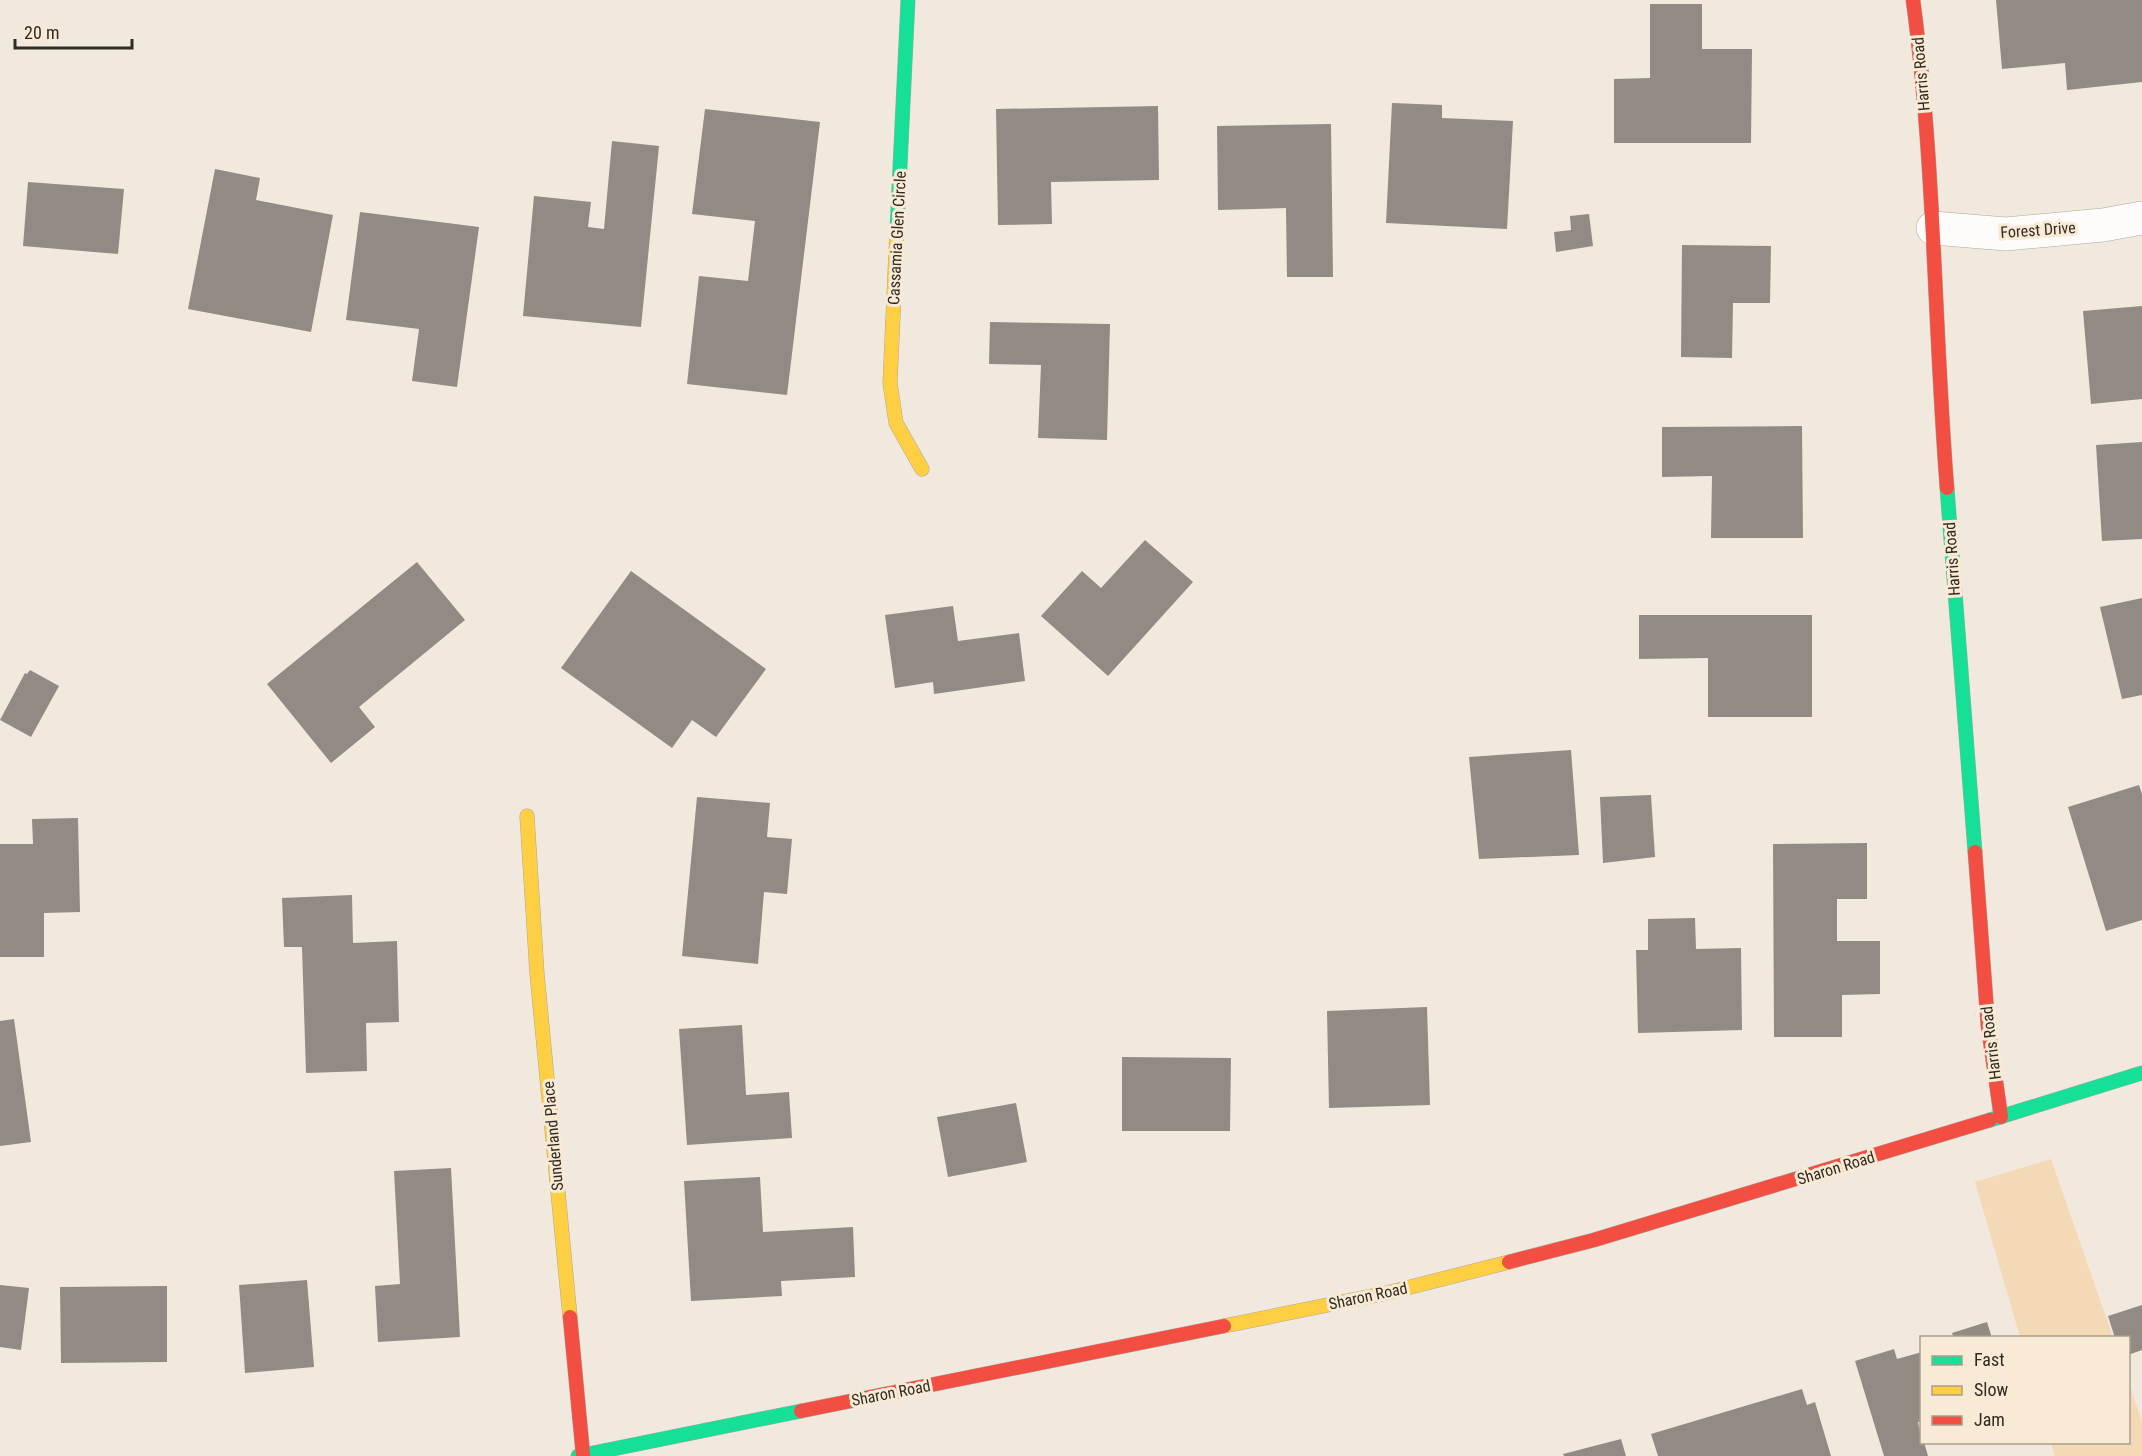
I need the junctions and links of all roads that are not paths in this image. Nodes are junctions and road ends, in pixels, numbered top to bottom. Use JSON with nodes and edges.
{"nodes":[{"id":1,"x":908,"y":0,"type":"edge"},
{"id":2,"x":1913,"y":0,"type":"edge"},
{"id":3,"x":2142,"y":218,"type":"edge"},
{"id":4,"x":1933,"y":228,"type":"junction"},
{"id":5,"x":921,"y":469,"type":"dead end"},
{"id":6,"x":527,"y":816,"type":"dead end"},
{"id":7,"x":2142,"y":1073,"type":"edge"},
{"id":8,"x":2001,"y":1117,"type":"junction"},
{"id":9,"x":580,"y":1455,"type":"edge"}],
"edges":[{"from":1,"to":5,"type":"street","name":"Cassamia Glen Circle"},
{"from":2,"to":4,"type":"street","name":"Harris Road"},
{"from":3,"to":4,"type":"street","name":"Forest Drive"},
{"from":4,"to":8,"type":"street","name":"Harris Road"},
{"from":6,"to":9,"type":"street","name":"Sunderland Place"},
{"from":7,"to":8,"type":"street","name":"Sharon Road"},
{"from":8,"to":9,"type":"street","name":"Sharon Road"}]}
